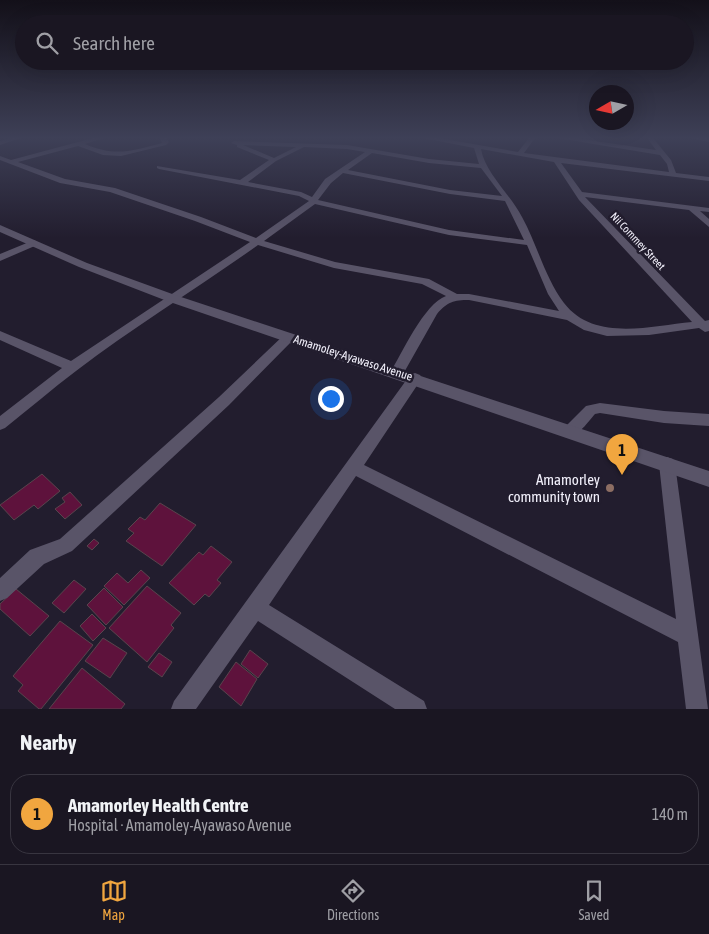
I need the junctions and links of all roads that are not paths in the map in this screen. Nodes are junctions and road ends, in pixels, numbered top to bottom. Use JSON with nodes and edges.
{"nodes":[{"id":1,"x":36,"y":171,"type":"edge"},
{"id":2,"x":180,"y":171,"type":"edge"},
{"id":3,"x":258,"y":171,"type":"edge"},
{"id":4,"x":342,"y":171,"type":"joint"},
{"id":5,"x":486,"y":171,"type":"edge"},
{"id":6,"x":564,"y":171,"type":"edge"},
{"id":7,"x":642,"y":171,"type":"edge"},
{"id":8,"x":673,"y":171,"type":"edge"},
{"id":9,"x":673,"y":175,"type":"junction"},
{"id":10,"x":709,"y":179,"type":"edge"},
{"id":11,"x":241,"y":183,"type":"junction"},
{"id":12,"x":580,"y":194,"type":"junction"},
{"id":13,"x":505,"y":198,"type":"junction"},
{"id":14,"x":314,"y":201,"type":"junction"},
{"id":15,"x":692,"y":208,"type":"junction"},
{"id":16,"x":709,"y":210,"type":"edge"},
{"id":17,"x":709,"y":224,"type":"edge"},
{"id":18,"x":0,"y":228,"type":"edge"},
{"id":19,"x":257,"y":242,"type":"junction"},
{"id":20,"x":34,"y":243,"type":"junction"},
{"id":21,"x":530,"y":243,"type":"junction"},
{"id":22,"x":0,"y":258,"type":"edge"},
{"id":23,"x":455,"y":297,"type":"junction"},
{"id":24,"x":171,"y":298,"type":"junction"},
{"id":25,"x":571,"y":317,"type":"junction"},
{"id":26,"x":707,"y":327,"type":"edge"},
{"id":27,"x":0,"y":335,"type":"edge"},
{"id":28,"x":290,"y":337,"type":"junction"},
{"id":29,"x":72,"y":367,"type":"junction"},
{"id":30,"x":406,"y":375,"type":"junction"},
{"id":31,"x":709,"y":420,"type":"edge"},
{"id":32,"x":0,"y":424,"type":"edge"},
{"id":33,"x":570,"y":431,"type":"junction"},
{"id":34,"x":667,"y":464,"type":"junction"},
{"id":35,"x":353,"y":467,"type":"junction"},
{"id":36,"x":709,"y":479,"type":"edge"},
{"id":37,"x":0,"y":591,"type":"edge"},
{"id":38,"x":255,"y":608,"type":"junction"},
{"id":39,"x":687,"y":635,"type":"junction"},
{"id":40,"x":182,"y":709,"type":"edge"},
{"id":41,"x":416,"y":709,"type":"edge"},
{"id":42,"x":697,"y":709,"type":"edge"}],
"edges":[{"from":1,"to":19,"type":"street"},
{"from":2,"to":11,"type":"street"},
{"from":3,"to":11,"type":"street"},
{"from":4,"to":13,"type":"street"},
{"from":4,"to":14,"type":"street"},
{"from":5,"to":13,"type":"street"},
{"from":6,"to":12,"type":"street","name":"Nii Commey Street"},
{"from":7,"to":9,"type":"street"},
{"from":8,"to":9,"type":"street"},
{"from":9,"to":10,"type":"street"},
{"from":11,"to":14,"type":"street"},
{"from":12,"to":15,"type":"street"},
{"from":12,"to":26,"type":"street","name":"Nii Commey Street"},
{"from":13,"to":21,"type":"street"},
{"from":14,"to":19,"type":"street"},
{"from":14,"to":21,"type":"street"},
{"from":15,"to":16,"type":"street"},
{"from":15,"to":17,"type":"street"},
{"from":18,"to":20,"type":"street","name":"Amamoley-Ayawaso Avenue"},
{"from":19,"to":23,"type":"street"},
{"from":19,"to":24,"type":"street"},
{"from":20,"to":22,"type":"street"},
{"from":20,"to":24,"type":"street","name":"Amamoley-Ayawaso Avenue"},
{"from":21,"to":25,"type":"street"},
{"from":23,"to":25,"type":"street"},
{"from":23,"to":30,"type":"street"},
{"from":24,"to":28,"type":"street","name":"Amamoley-Ayawaso Avenue"},
{"from":24,"to":29,"type":"street"},
{"from":25,"to":26,"type":"street"},
{"from":27,"to":29,"type":"street"},
{"from":28,"to":30,"type":"street","name":"Amamoley-Ayawaso Avenue"},
{"from":28,"to":37,"type":"street"},
{"from":29,"to":32,"type":"street"},
{"from":30,"to":33,"type":"street","name":"Amamoley-Ayawaso Avenue"},
{"from":30,"to":35,"type":"street"},
{"from":31,"to":33,"type":"street"},
{"from":33,"to":34,"type":"street","name":"Amamoley-Ayawaso Avenue"},
{"from":34,"to":36,"type":"street","name":"Amamoley-Ayawaso Avenue"},
{"from":34,"to":39,"type":"street"},
{"from":35,"to":38,"type":"street"},
{"from":35,"to":39,"type":"street"},
{"from":38,"to":40,"type":"street"},
{"from":38,"to":41,"type":"street"},
{"from":39,"to":42,"type":"street"}]}
